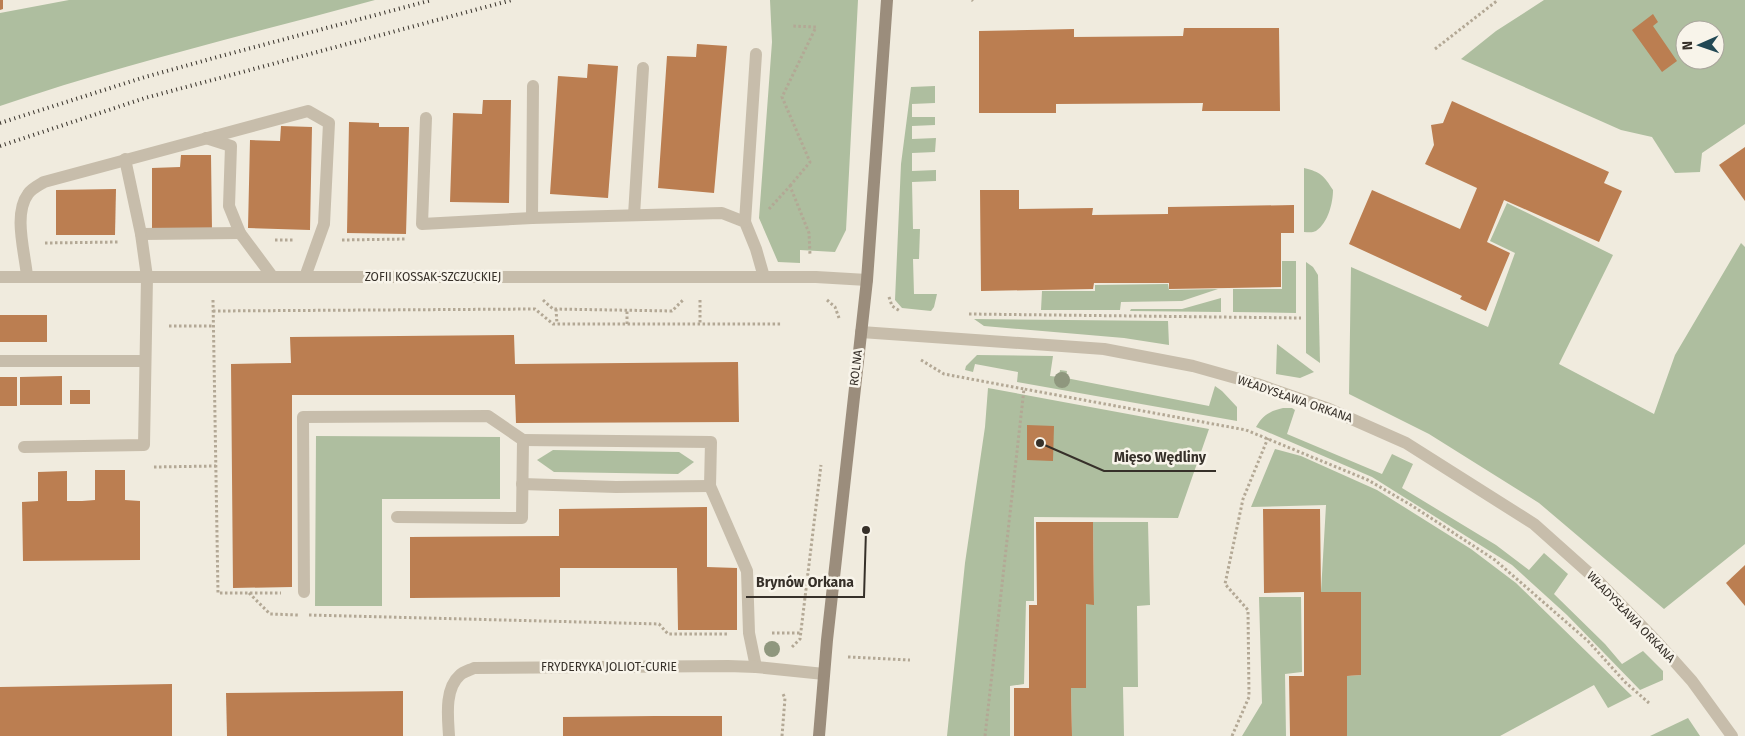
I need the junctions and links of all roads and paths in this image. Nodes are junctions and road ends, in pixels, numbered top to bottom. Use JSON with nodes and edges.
{"nodes":[{"id":1,"x":886,"y":0,"type":"edge"},
{"id":2,"x":1498,"y":0,"type":"edge"},
{"id":3,"x":790,"y":26,"type":"dead end"},
{"id":4,"x":1435,"y":50,"type":"dead end"},
{"id":5,"x":756,"y":54,"type":"dead end"},
{"id":6,"x":643,"y":68,"type":"dead end"},
{"id":7,"x":533,"y":86,"type":"dead end"},
{"id":8,"x":426,"y":118,"type":"dead end"},
{"id":9,"x":206,"y":138,"type":"junction"},
{"id":10,"x":125,"y":159,"type":"junction"},
{"id":11,"x":790,"y":186,"type":"dead end"},
{"id":12,"x":634,"y":215,"type":"junction"},
{"id":13,"x":532,"y":218,"type":"junction"},
{"id":14,"x":745,"y":222,"type":"junction"},
{"id":15,"x":240,"y":233,"type":"junction"},
{"id":16,"x":809,"y":233,"type":"dead end"},
{"id":17,"x":141,"y":234,"type":"junction"},
{"id":18,"x":392,"y":239,"type":"dead end"},
{"id":19,"x":397,"y":239,"type":"dead end"},
{"id":20,"x":810,"y":254,"type":"dead end"},
{"id":21,"x":0,"y":276,"type":"edge"},
{"id":22,"x":27,"y":276,"type":"junction"},
{"id":23,"x":272,"y":276,"type":"junction"},
{"id":24,"x":147,"y":277,"type":"junction"},
{"id":25,"x":306,"y":277,"type":"junction"},
{"id":26,"x":764,"y":277,"type":"junction"},
{"id":27,"x":867,"y":280,"type":"junction"},
{"id":28,"x":699,"y":292,"type":"dead end"},
{"id":29,"x":213,"y":295,"type":"dead end"},
{"id":30,"x":541,"y":298,"type":"dead end"},
{"id":31,"x":685,"y":298,"type":"dead end"},
{"id":32,"x":825,"y":298,"type":"dead end"},
{"id":33,"x":556,"y":309,"type":"junction"},
{"id":34,"x":627,"y":310,"type":"junction"},
{"id":35,"x":213,"y":311,"type":"junction"},
{"id":36,"x":968,"y":314,"type":"dead end"},
{"id":37,"x":1302,"y":318,"type":"dead end"},
{"id":38,"x":558,"y":324,"type":"junction"},
{"id":39,"x":627,"y":324,"type":"junction"},
{"id":40,"x":700,"y":324,"type":"junction"},
{"id":41,"x":781,"y":324,"type":"dead end"},
{"id":42,"x":213,"y":326,"type":"junction"},
{"id":43,"x":838,"y":326,"type":"dead end"},
{"id":44,"x":145,"y":327,"type":"junction"},
{"id":45,"x":861,"y":332,"type":"junction"},
{"id":46,"x":915,"y":357,"type":"dead end"},
{"id":47,"x":0,"y":361,"type":"edge"},
{"id":48,"x":145,"y":361,"type":"junction"},
{"id":49,"x":1024,"y":388,"type":"junction"},
{"id":50,"x":1268,"y":438,"type":"junction"},
{"id":51,"x":523,"y":440,"type":"junction"},
{"id":52,"x":24,"y":447,"type":"dead end"},
{"id":53,"x":822,"y":456,"type":"dead end"},
{"id":54,"x":522,"y":484,"type":"junction"},
{"id":55,"x":710,"y":486,"type":"junction"},
{"id":56,"x":397,"y":517,"type":"dead end"},
{"id":57,"x":304,"y":592,"type":"joint"},
{"id":58,"x":249,"y":593,"type":"junction"},
{"id":59,"x":749,"y":633,"type":"junction"},
{"id":60,"x":801,"y":633,"type":"junction"},
{"id":61,"x":790,"y":649,"type":"dead end"},
{"id":62,"x":845,"y":656,"type":"dead end"},
{"id":63,"x":910,"y":660,"type":"dead end"},
{"id":64,"x":756,"y":667,"type":"junction"},
{"id":65,"x":824,"y":674,"type":"junction"},
{"id":66,"x":785,"y":698,"type":"dead end"},
{"id":67,"x":1649,"y":703,"type":"dead end"},
{"id":68,"x":449,"y":736,"type":"edge"},
{"id":69,"x":782,"y":736,"type":"edge"},
{"id":70,"x":819,"y":736,"type":"edge"},
{"id":71,"x":985,"y":736,"type":"edge"},
{"id":72,"x":1232,"y":736,"type":"edge"},
{"id":73,"x":1732,"y":736,"type":"edge"}],
"edges":[{"from":1,"to":27,"type":"street","name":"ROLNA"},
{"from":2,"to":4,"type":"path"},
{"from":3,"to":11,"type":"path"},
{"from":5,"to":14,"type":"street"},
{"from":6,"to":12,"type":"street"},
{"from":7,"to":13,"type":"street"},
{"from":8,"to":13,"type":"street"},
{"from":9,"to":10,"type":"street"},
{"from":9,"to":15,"type":"street"},
{"from":9,"to":25,"type":"street"},
{"from":10,"to":17,"type":"street"},
{"from":10,"to":22,"type":"street"},
{"from":12,"to":13,"type":"street"},
{"from":12,"to":14,"type":"street"},
{"from":14,"to":26,"type":"street"},
{"from":15,"to":17,"type":"street"},
{"from":15,"to":23,"type":"street"},
{"from":16,"to":20,"type":"path"},
{"from":17,"to":24,"type":"street"},
{"from":18,"to":19,"type":"path"},
{"from":21,"to":22,"type":"street","name":"ZOFII KOSSAK-SZCZUCKIEJ"},
{"from":22,"to":24,"type":"street","name":"ZOFII KOSSAK-SZCZUCKIEJ"},
{"from":23,"to":24,"type":"street","name":"ZOFII KOSSAK-SZCZUCKIEJ"},
{"from":23,"to":25,"type":"street","name":"ZOFII KOSSAK-SZCZUCKIEJ"},
{"from":24,"to":44,"type":"street"},
{"from":25,"to":26,"type":"street","name":"ZOFII KOSSAK-SZCZUCKIEJ"},
{"from":26,"to":27,"type":"street","name":"ZOFII KOSSAK-SZCZUCKIEJ"},
{"from":27,"to":45,"type":"street","name":"ROLNA"},
{"from":28,"to":40,"type":"path"},
{"from":29,"to":35,"type":"path"},
{"from":30,"to":33,"type":"path"},
{"from":31,"to":34,"type":"path"},
{"from":32,"to":43,"type":"path"},
{"from":33,"to":34,"type":"path"},
{"from":33,"to":38,"type":"path"},
{"from":34,"to":39,"type":"path"},
{"from":35,"to":38,"type":"path"},
{"from":35,"to":42,"type":"path"},
{"from":36,"to":37,"type":"path"},
{"from":38,"to":39,"type":"path"},
{"from":39,"to":40,"type":"path"},
{"from":40,"to":41,"type":"path"},
{"from":42,"to":44,"type":"path"},
{"from":42,"to":58,"type":"path"},
{"from":44,"to":48,"type":"street"},
{"from":45,"to":65,"type":"street","name":"ROLNA"},
{"from":45,"to":73,"type":"street","name":"WŁADYSŁAWA ORKANA"},
{"from":46,"to":49,"type":"path"},
{"from":47,"to":48,"type":"street"},
{"from":48,"to":52,"type":"street"},
{"from":49,"to":50,"type":"path"},
{"from":49,"to":71,"type":"path"},
{"from":50,"to":67,"type":"path"},
{"from":50,"to":72,"type":"path"},
{"from":51,"to":54,"type":"street"},
{"from":51,"to":55,"type":"street"},
{"from":51,"to":57,"type":"street"},
{"from":53,"to":60,"type":"path"},
{"from":54,"to":55,"type":"street"},
{"from":54,"to":56,"type":"street"},
{"from":55,"to":59,"type":"street"},
{"from":57,"to":58,"type":"path"},
{"from":58,"to":59,"type":"path"},
{"from":59,"to":60,"type":"path"},
{"from":59,"to":64,"type":"street"},
{"from":60,"to":61,"type":"path"},
{"from":62,"to":63,"type":"path"},
{"from":64,"to":65,"type":"street","name":"FRYDERYKA JOLIOT-CURIE"},
{"from":64,"to":68,"type":"street","name":"FRYDERYKA JOLIOT-CURIE"},
{"from":65,"to":70,"type":"street","name":"ROLNA"},
{"from":66,"to":69,"type":"path"}]}
